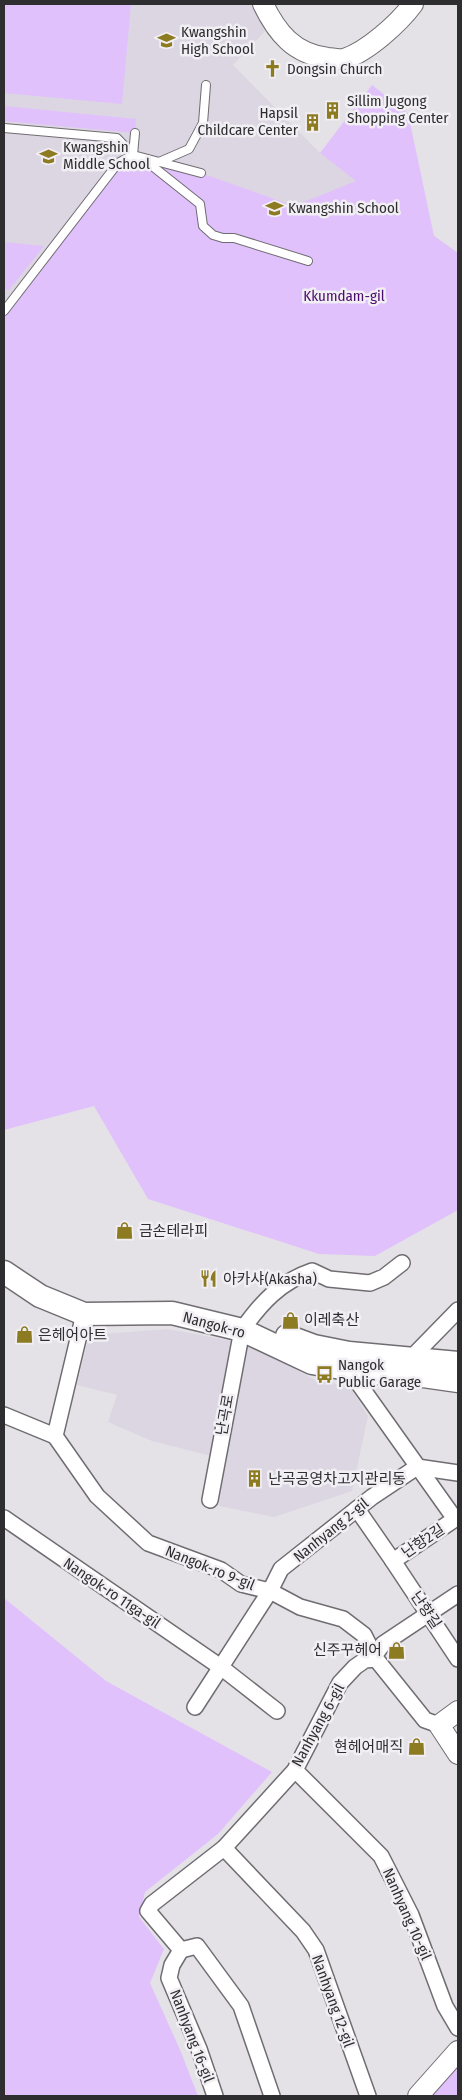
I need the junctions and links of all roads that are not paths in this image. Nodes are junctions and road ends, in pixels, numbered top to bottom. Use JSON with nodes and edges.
{"nodes":[{"id":1,"x":263,"y":4,"type":"edge"},
{"id":2,"x":413,"y":4,"type":"edge"},
{"id":3,"x":206,"y":85,"type":"dead end"},
{"id":4,"x":4,"y":128,"type":"edge"},
{"id":5,"x":135,"y":133,"type":"dead end"},
{"id":6,"x":133,"y":156,"type":"junction"},
{"id":7,"x":143,"y":158,"type":"junction"},
{"id":8,"x":159,"y":162,"type":"junction"},
{"id":9,"x":201,"y":173,"type":"dead end"},
{"id":10,"x":308,"y":262,"type":"dead end"},
{"id":11,"x":4,"y":311,"type":"edge"},
{"id":12,"x":4,"y":1256,"type":"edge"},
{"id":13,"x":402,"y":1262,"type":"dead end"},
{"id":14,"x":4,"y":1272,"type":"edge"},
{"id":15,"x":458,"y":1310,"type":"edge"},
{"id":16,"x":84,"y":1314,"type":"junction"},
{"id":17,"x":246,"y":1325,"type":"junction"},
{"id":18,"x":458,"y":1363,"type":"edge"},
{"id":19,"x":412,"y":1366,"type":"junction"},
{"id":20,"x":349,"y":1370,"type":"junction"},
{"id":21,"x":458,"y":1380,"type":"edge"},
{"id":22,"x":4,"y":1415,"type":"edge"},
{"id":23,"x":55,"y":1436,"type":"junction"},
{"id":24,"x":417,"y":1467,"type":"junction"},
{"id":25,"x":458,"y":1473,"type":"edge"},
{"id":26,"x":210,"y":1500,"type":"dead end"},
{"id":27,"x":357,"y":1509,"type":"junction"},
{"id":28,"x":4,"y":1518,"type":"edge"},
{"id":29,"x":394,"y":1561,"type":"junction"},
{"id":30,"x":270,"y":1591,"type":"junction"},
{"id":31,"x":458,"y":1594,"type":"edge"},
{"id":32,"x":430,"y":1613,"type":"junction"},
{"id":33,"x":375,"y":1658,"type":"junction"},
{"id":34,"x":458,"y":1659,"type":"edge"},
{"id":35,"x":222,"y":1668,"type":"junction"},
{"id":36,"x":196,"y":1707,"type":"dead end"},
{"id":37,"x":277,"y":1711,"type":"dead end"},
{"id":38,"x":458,"y":1711,"type":"edge"},
{"id":39,"x":439,"y":1725,"type":"junction"},
{"id":40,"x":458,"y":1754,"type":"edge"},
{"id":41,"x":295,"y":1770,"type":"junction"},
{"id":42,"x":224,"y":1848,"type":"junction"},
{"id":43,"x":181,"y":1950,"type":"junction"},
{"id":44,"x":458,"y":2028,"type":"edge"},
{"id":45,"x":458,"y":2051,"type":"edge"},
{"id":46,"x":215,"y":2096,"type":"edge"},
{"id":47,"x":272,"y":2096,"type":"edge"},
{"id":48,"x":368,"y":2096,"type":"edge"},
{"id":49,"x":418,"y":2096,"type":"edge"}],
"edges":[{"from":1,"to":2,"type":"street"},
{"from":3,"to":8,"type":"lane"},
{"from":4,"to":6,"type":"lane"},
{"from":5,"to":6,"type":"lane"},
{"from":6,"to":7,"type":"lane"},
{"from":6,"to":11,"type":"lane"},
{"from":7,"to":8,"type":"lane"},
{"from":7,"to":10,"type":"lane"},
{"from":8,"to":9,"type":"lane"},
{"from":12,"to":17,"type":"main road","name":"Nangok-ro"},
{"from":13,"to":17,"type":"street"},
{"from":14,"to":16,"type":"main road","name":"Nangok-ro"},
{"from":15,"to":19,"type":"street"},
{"from":16,"to":17,"type":"main road","name":"Nangok-ro"},
{"from":16,"to":23,"type":"street"},
{"from":17,"to":19,"type":"main road","name":"Nangok-ro"},
{"from":17,"to":20,"type":"main road","name":"Nangok-ro"},
{"from":17,"to":26,"type":"street","name":"난곡로"},
{"from":18,"to":19,"type":"main road","name":"Nangok-ro"},
{"from":19,"to":20,"type":"main road","name":"Nangok-ro"},
{"from":19,"to":21,"type":"main road","name":"Nangok-ro"},
{"from":20,"to":24,"type":"street"},
{"from":22,"to":23,"type":"street"},
{"from":23,"to":30,"type":"street","name":"Nangok-ro 9-gil"},
{"from":24,"to":25,"type":"street"},
{"from":24,"to":27,"type":"street","name":"Nanhyang 2-gil"},
{"from":24,"to":29,"type":"street","name":"난향2길"},
{"from":27,"to":29,"type":"street","name":"난향2길"},
{"from":27,"to":30,"type":"street","name":"Nanhyang 2-gil"},
{"from":28,"to":35,"type":"street","name":"Nangok-ro 11ga-gil"},
{"from":29,"to":32,"type":"street","name":"난향길"},
{"from":30,"to":33,"type":"street","name":"Nangok-ro 9-gil"},
{"from":30,"to":35,"type":"street","name":"Nangok-ro 9-gil"},
{"from":31,"to":32,"type":"street"},
{"from":32,"to":33,"type":"street"},
{"from":32,"to":34,"type":"street","name":"난향길"},
{"from":33,"to":39,"type":"street"},
{"from":33,"to":41,"type":"street","name":"Nanhyang 6-gil"},
{"from":35,"to":36,"type":"street"},
{"from":35,"to":37,"type":"street","name":"Nangok-ro 11ga-gil"},
{"from":38,"to":39,"type":"street"},
{"from":39,"to":40,"type":"street"},
{"from":41,"to":42,"type":"street","name":"Nanhyang 6-gil"},
{"from":41,"to":44,"type":"street","name":"Nanhyang 10-gil"},
{"from":42,"to":43,"type":"street","name":"Nanhyang 6-gil"},
{"from":42,"to":48,"type":"street","name":"Nanhyang 12-gil"},
{"from":43,"to":46,"type":"street","name":"Nanhyang 16-gil"},
{"from":43,"to":47,"type":"street"},
{"from":45,"to":49,"type":"street"}]}
